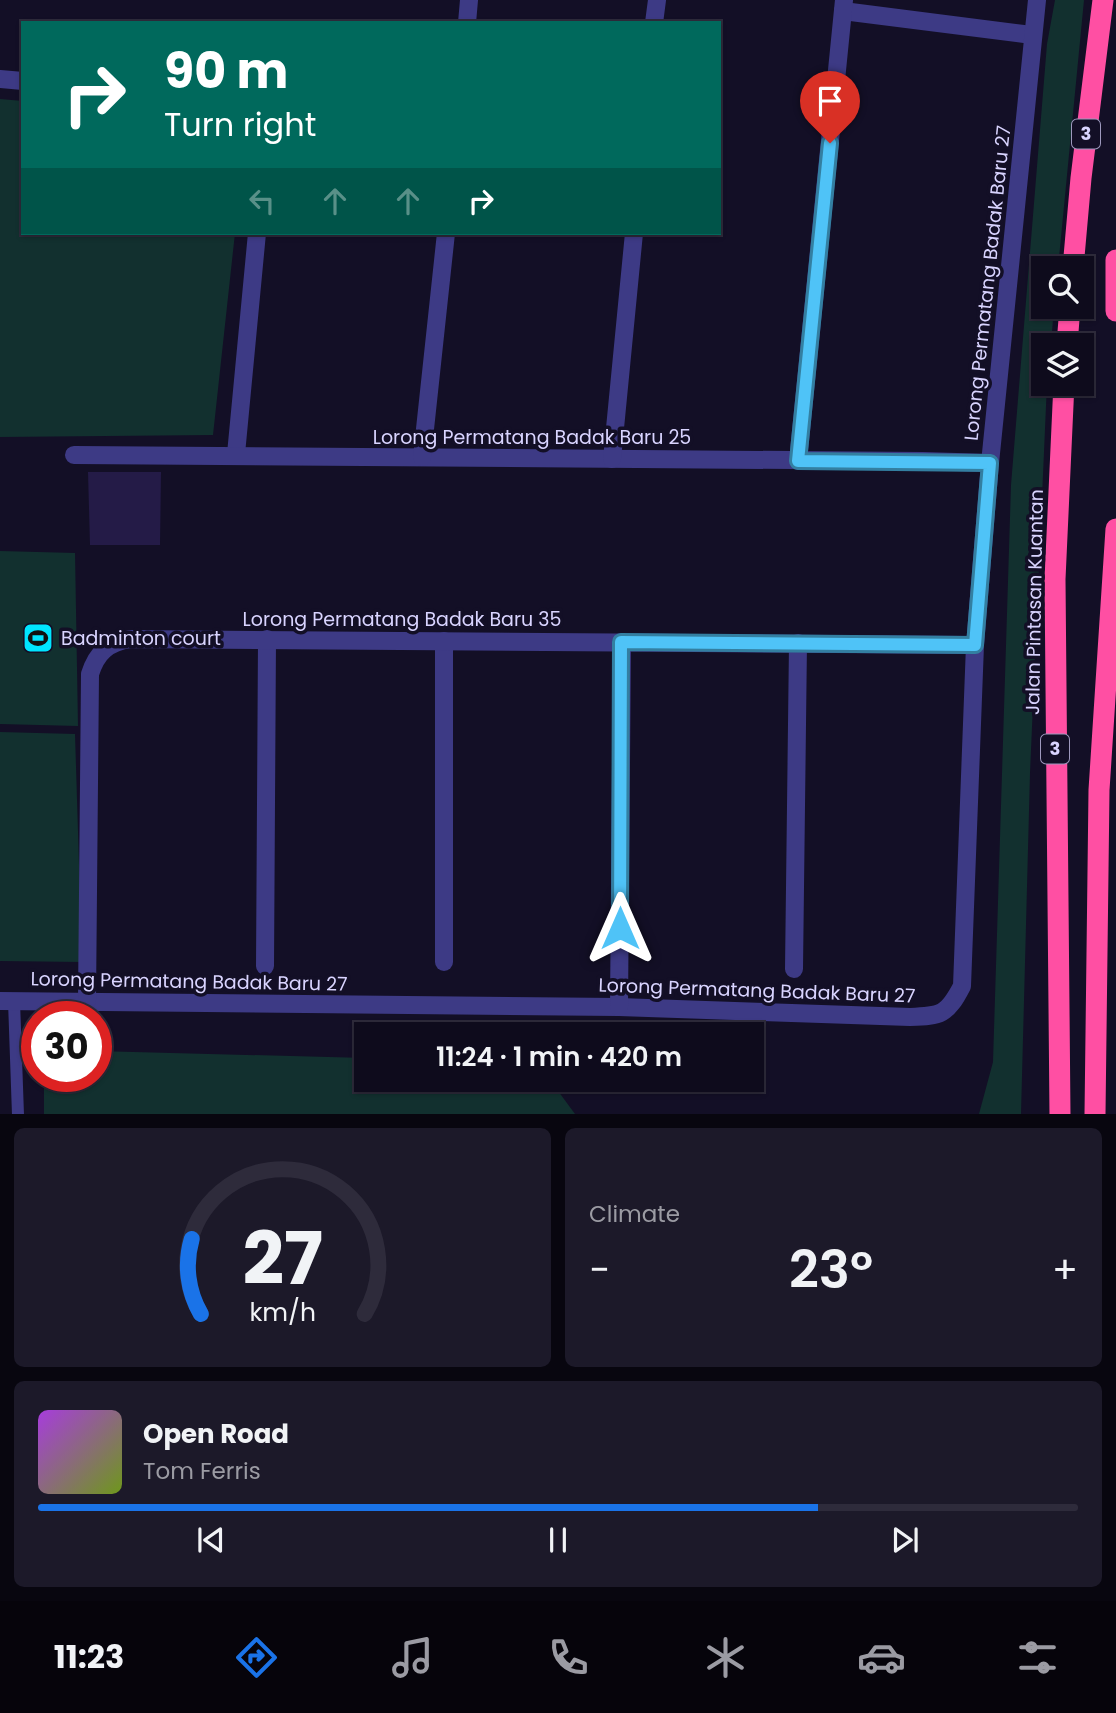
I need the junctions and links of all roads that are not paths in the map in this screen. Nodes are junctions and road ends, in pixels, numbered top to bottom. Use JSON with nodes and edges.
{"nodes":[{"id":1,"x":469,"y":0,"type":"edge"},
{"id":2,"x":657,"y":0,"type":"edge"},
{"id":3,"x":1037,"y":0,"type":"edge"},
{"id":4,"x":1103,"y":0,"type":"edge"},
{"id":5,"x":844,"y":5,"type":"edge"},
{"id":6,"x":467,"y":21,"type":"edge"},
{"id":7,"x":654,"y":21,"type":"edge"},
{"id":8,"x":1032,"y":35,"type":"junction"},
{"id":9,"x":0,"y":79,"type":"edge"},
{"id":10,"x":21,"y":81,"type":"edge"},
{"id":11,"x":257,"y":235,"type":"edge"},
{"id":12,"x":446,"y":235,"type":"edge"},
{"id":13,"x":634,"y":235,"type":"edge"},
{"id":14,"x":1074,"y":256,"type":"edge"},
{"id":15,"x":1116,"y":260,"type":"edge"},
{"id":16,"x":1116,"y":311,"type":"edge"},
{"id":17,"x":1063,"y":396,"type":"edge"},
{"id":18,"x":74,"y":454,"type":"dead end"},
{"id":19,"x":236,"y":454,"type":"junction"},
{"id":20,"x":422,"y":457,"type":"junction"},
{"id":21,"x":612,"y":459,"type":"junction"},
{"id":22,"x":798,"y":461,"type":"junction"},
{"id":23,"x":990,"y":463,"type":"junction"},
{"id":24,"x":1116,"y":529,"type":"edge"},
{"id":25,"x":267,"y":639,"type":"junction"},
{"id":26,"x":444,"y":641,"type":"junction"},
{"id":27,"x":621,"y":642,"type":"junction"},
{"id":28,"x":798,"y":643,"type":"junction"},
{"id":29,"x":975,"y":645,"type":"junction"},
{"id":30,"x":444,"y":962,"type":"dead end"},
{"id":31,"x":265,"y":966,"type":"dead end"},
{"id":32,"x":794,"y":969,"type":"dead end"},
{"id":33,"x":7,"y":1001,"type":"edge"},
{"id":34,"x":87,"y":1001,"type":"edge"},
{"id":35,"x":112,"y":1001,"type":"edge"},
{"id":36,"x":620,"y":1007,"type":"junction"},
{"id":37,"x":18,"y":1114,"type":"edge"},
{"id":38,"x":1060,"y":1114,"type":"edge"},
{"id":39,"x":1095,"y":1114,"type":"edge"}],
"edges":[{"from":1,"to":6,"type":"street"},
{"from":2,"to":7,"type":"street"},
{"from":3,"to":8,"type":"street","name":"Lorong Permatang Badak Baru 27"},
{"from":4,"to":14,"type":"highway","number":"3"},
{"from":5,"to":8,"type":"street"},
{"from":5,"to":22,"type":"street"},
{"from":8,"to":23,"type":"street","name":"Lorong Permatang Badak Baru 27"},
{"from":9,"to":10,"type":"street"},
{"from":11,"to":19,"type":"street"},
{"from":12,"to":20,"type":"street"},
{"from":13,"to":21,"type":"street"},
{"from":15,"to":16,"type":"highway"},
{"from":17,"to":38,"type":"highway","name":"Jalan Pintasan Kuantan","number":"3"},
{"from":18,"to":19,"type":"street","name":"Lorong Permatang Badak Baru 25"},
{"from":19,"to":20,"type":"street","name":"Lorong Permatang Badak Baru 25"},
{"from":20,"to":21,"type":"street","name":"Lorong Permatang Badak Baru 25"},
{"from":21,"to":22,"type":"street","name":"Lorong Permatang Badak Baru 25"},
{"from":22,"to":23,"type":"street","name":"Lorong Permatang Badak Baru 25"},
{"from":23,"to":29,"type":"street","name":"Lorong Permatang Badak Baru 27"},
{"from":24,"to":39,"type":"highway"},
{"from":25,"to":26,"type":"street","name":"Lorong Permatang Badak Baru 35"},
{"from":25,"to":31,"type":"street"},
{"from":25,"to":34,"type":"street","name":"Lorong Permatang Badak Baru 35"},
{"from":26,"to":27,"type":"street","name":"Lorong Permatang Badak Baru 35"},
{"from":26,"to":30,"type":"street"},
{"from":27,"to":28,"type":"street","name":"Lorong Permatang Badak Baru 35"},
{"from":27,"to":36,"type":"street"},
{"from":28,"to":29,"type":"street","name":"Lorong Permatang Badak Baru 35"},
{"from":28,"to":32,"type":"street"},
{"from":29,"to":36,"type":"street","name":"Lorong Permatang Badak Baru 27"},
{"from":33,"to":37,"type":"lane"},
{"from":35,"to":36,"type":"street","name":"Lorong Permatang Badak Baru 27"}]}
